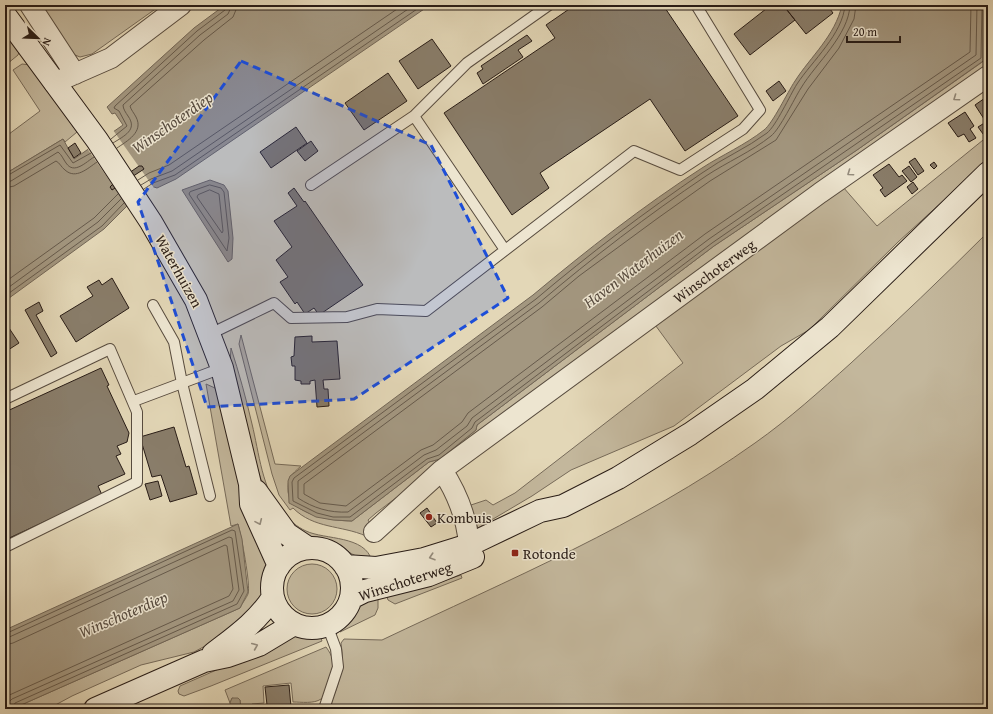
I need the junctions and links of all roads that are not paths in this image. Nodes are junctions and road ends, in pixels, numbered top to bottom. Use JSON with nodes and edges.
{"nodes":[{"id":1,"x":30,"y":5,"type":"edge"},
{"id":2,"x":181,"y":5,"type":"edge"},
{"id":3,"x":549,"y":5,"type":"edge"},
{"id":4,"x":696,"y":5,"type":"edge"},
{"id":5,"x":5,"y":15,"type":"edge"},
{"id":6,"x":75,"y":74,"type":"junction"},
{"id":7,"x":988,"y":76,"type":"edge"},
{"id":8,"x":54,"y":83,"type":"junction"},
{"id":9,"x":414,"y":116,"type":"junction"},
{"id":10,"x":988,"y":173,"type":"edge"},
{"id":11,"x":311,"y":185,"type":"dead end"},
{"id":12,"x":505,"y":250,"type":"junction"},
{"id":13,"x":153,"y":305,"type":"dead end"},
{"id":14,"x":210,"y":334,"type":"junction"},
{"id":15,"x":222,"y":368,"type":"junction"},
{"id":16,"x":182,"y":383,"type":"junction"},
{"id":17,"x":5,"y":399,"type":"edge"},
{"id":18,"x":134,"y":401,"type":"junction"},
{"id":19,"x":442,"y":470,"type":"junction"},
{"id":20,"x":250,"y":484,"type":"junction"},
{"id":21,"x":210,"y":496,"type":"dead end"},
{"id":22,"x":563,"y":506,"type":"junction"},
{"id":23,"x":374,"y":532,"type":"dead end"},
{"id":24,"x":469,"y":545,"type":"junction"},
{"id":25,"x":5,"y":547,"type":"edge"},
{"id":26,"x":308,"y":548,"type":"junction"},
{"id":27,"x":279,"y":566,"type":"junction"},
{"id":28,"x":345,"y":566,"type":"junction"},
{"id":29,"x":273,"y":597,"type":"junction"},
{"id":30,"x":351,"y":598,"type":"junction"},
{"id":31,"x":294,"y":624,"type":"junction"},
{"id":32,"x":327,"y":625,"type":"junction"},
{"id":33,"x":204,"y":661,"type":"junction"},
{"id":34,"x":95,"y":709,"type":"edge"},
{"id":35,"x":324,"y":709,"type":"edge"}],
"edges":[{"from":1,"to":6,"type":"street"},
{"from":2,"to":6,"type":"street"},
{"from":3,"to":9,"type":"lane"},
{"from":4,"to":12,"type":"lane"},
{"from":5,"to":8,"type":"main road","name":"Waterhuizen"},
{"from":6,"to":8,"type":"street"},
{"from":7,"to":19,"type":"street","name":"Winschoterweg","one_way":true},
{"from":8,"to":14,"type":"main road","name":"Waterhuizen"},
{"from":9,"to":11,"type":"lane"},
{"from":9,"to":12,"type":"lane"},
{"from":10,"to":22,"type":"main road","name":"Winschoterweg"},
{"from":12,"to":14,"type":"lane"},
{"from":13,"to":16,"type":"lane"},
{"from":14,"to":15,"type":"main road","name":"Waterhuizen"},
{"from":15,"to":16,"type":"lane"},
{"from":15,"to":20,"type":"main road","name":"Waterhuizen"},
{"from":16,"to":18,"type":"lane"},
{"from":16,"to":21,"type":"lane"},
{"from":17,"to":18,"type":"lane"},
{"from":18,"to":25,"type":"lane"},
{"from":19,"to":23,"type":"street","name":"Winschoterweg"},
{"from":19,"to":24,"type":"street"},
{"from":20,"to":26,"type":"main road","name":"Waterhuizen"},
{"from":20,"to":27,"type":"main road","name":"Waterhuizen","one_way":true},
{"from":22,"to":24,"type":"main road","name":"Winschoterweg"},
{"from":22,"to":30,"type":"main road","name":"Winschoterweg"},
{"from":24,"to":28,"type":"main road","name":"Winschoterweg","one_way":true},
{"from":26,"to":27,"type":"main road"},
{"from":26,"to":28,"type":"main road"},
{"from":27,"to":29,"type":"main road"},
{"from":28,"to":30,"type":"main road"},
{"from":29,"to":31,"type":"main road"},
{"from":29,"to":33,"type":"main road"},
{"from":30,"to":32,"type":"main road"},
{"from":31,"to":32,"type":"main road"},
{"from":33,"to":31,"type":"main road","one_way":true},
{"from":32,"to":35,"type":"lane"},
{"from":33,"to":34,"type":"main road"}]}
